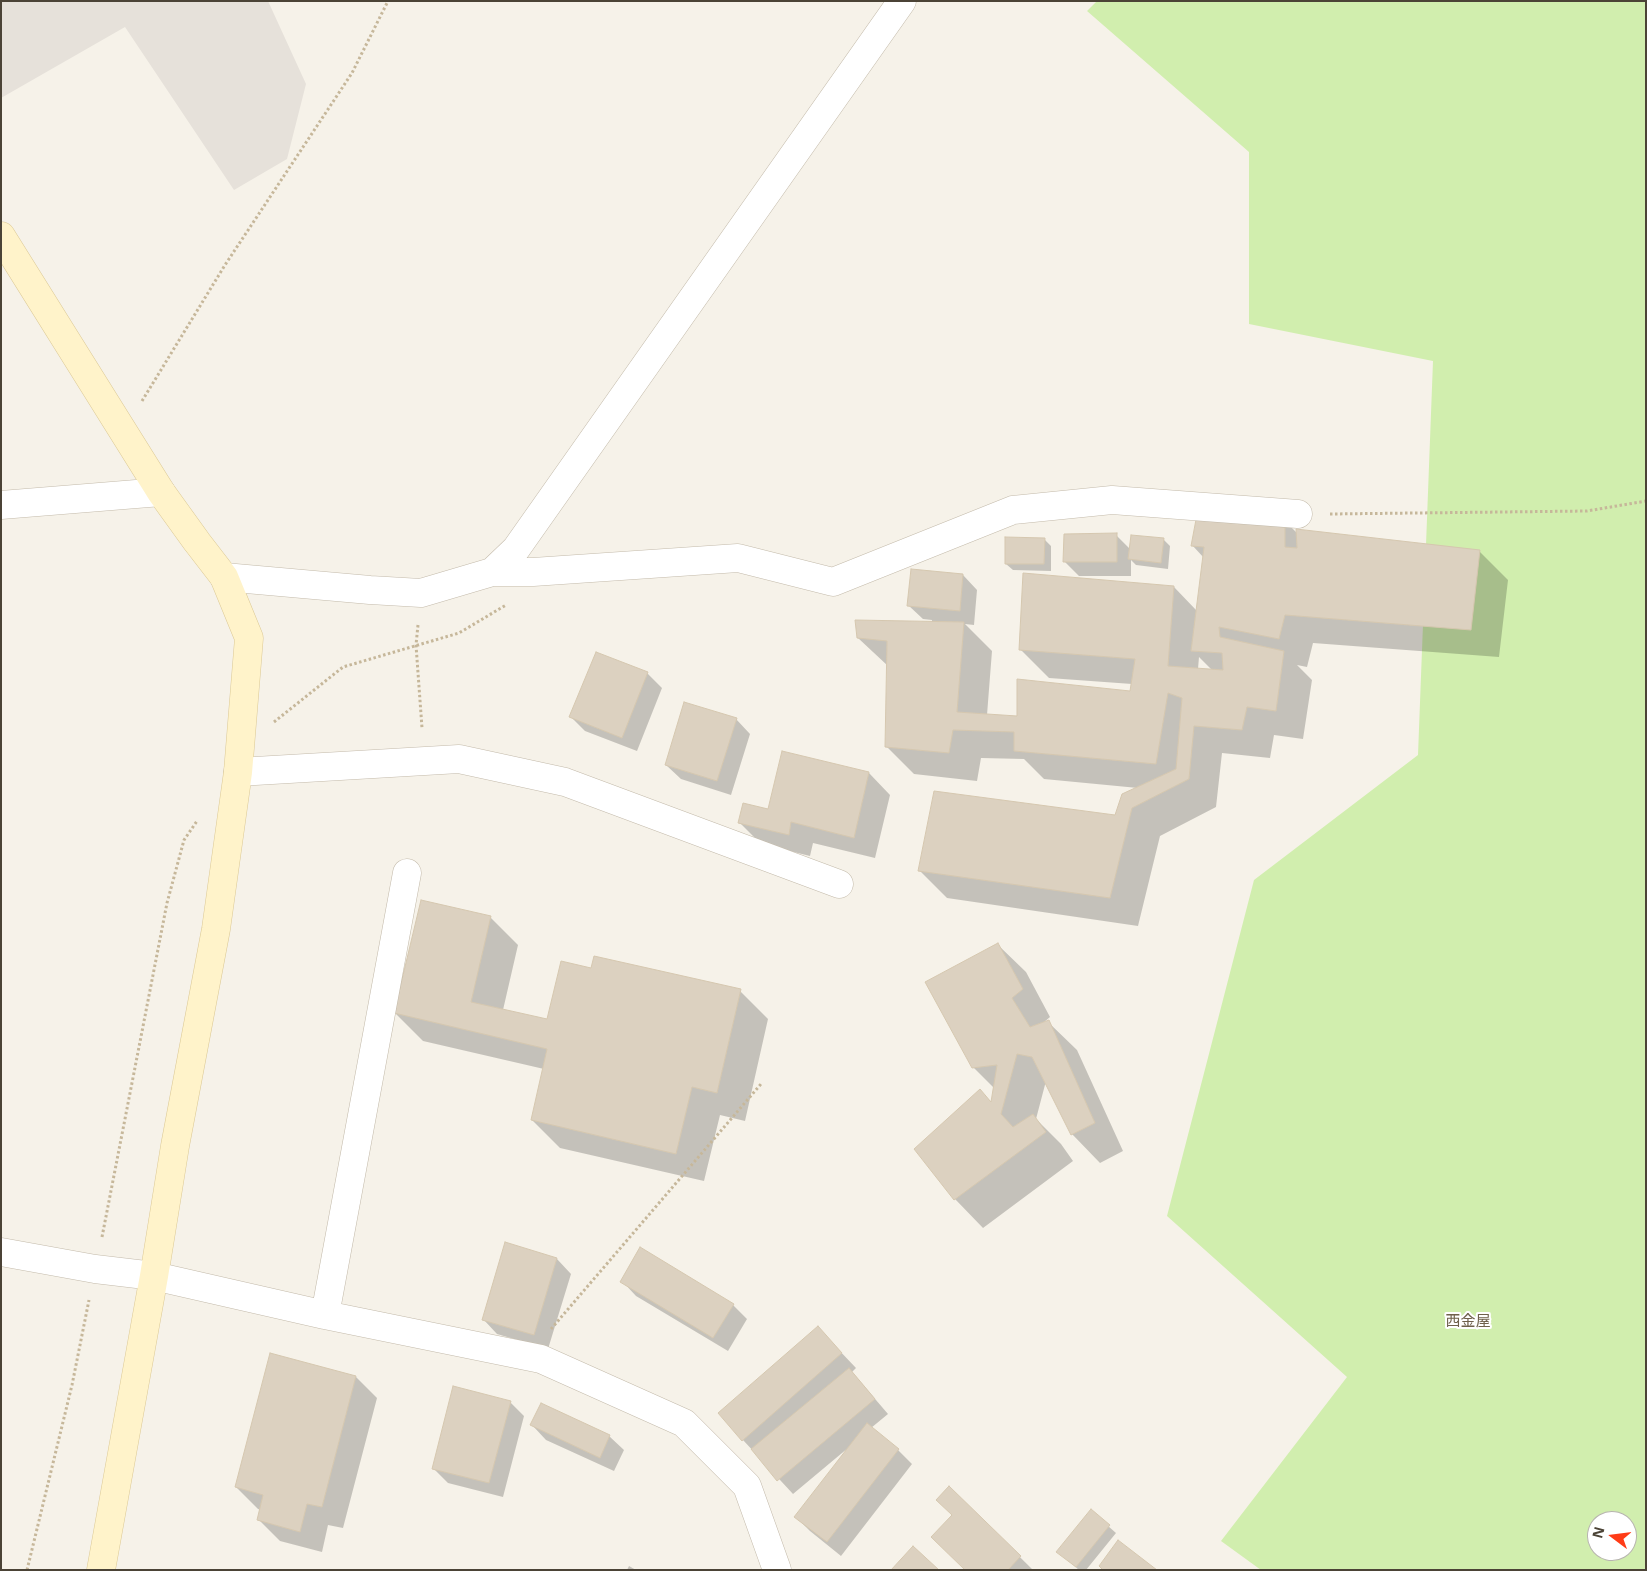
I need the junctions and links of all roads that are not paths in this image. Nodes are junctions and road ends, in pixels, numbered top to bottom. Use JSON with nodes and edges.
{"nodes":[{"id":1,"x":902,"y":1,"type":"edge"},
{"id":2,"x":1,"y":236,"type":"edge"},
{"id":3,"x":161,"y":492,"type":"junction"},
{"id":4,"x":1,"y":505,"type":"edge"},
{"id":5,"x":1298,"y":514,"type":"road end"},
{"id":6,"x":492,"y":572,"type":"junction"},
{"id":7,"x":224,"y":577,"type":"junction"},
{"id":8,"x":238,"y":772,"type":"junction"},
{"id":9,"x":407,"y":873,"type":"dead end"},
{"id":10,"x":839,"y":884,"type":"dead end"},
{"id":11,"x":1,"y":1252,"type":"edge"},
{"id":12,"x":154,"y":1276,"type":"junction"},
{"id":13,"x":325,"y":1315,"type":"junction"},
{"id":14,"x":100,"y":1570,"type":"edge"},
{"id":15,"x":777,"y":1570,"type":"edge"}],
"edges":[{"from":1,"to":6,"type":"street"},
{"from":2,"to":3,"type":"street"},
{"from":3,"to":4,"type":"street"},
{"from":3,"to":7,"type":"street"},
{"from":5,"to":6,"type":"street"},
{"from":6,"to":7,"type":"street"},
{"from":7,"to":8,"type":"street"},
{"from":8,"to":10,"type":"street"},
{"from":8,"to":12,"type":"street"},
{"from":9,"to":13,"type":"street"},
{"from":11,"to":12,"type":"street"},
{"from":12,"to":13,"type":"street"},
{"from":12,"to":14,"type":"street"},
{"from":13,"to":15,"type":"street"}]}
